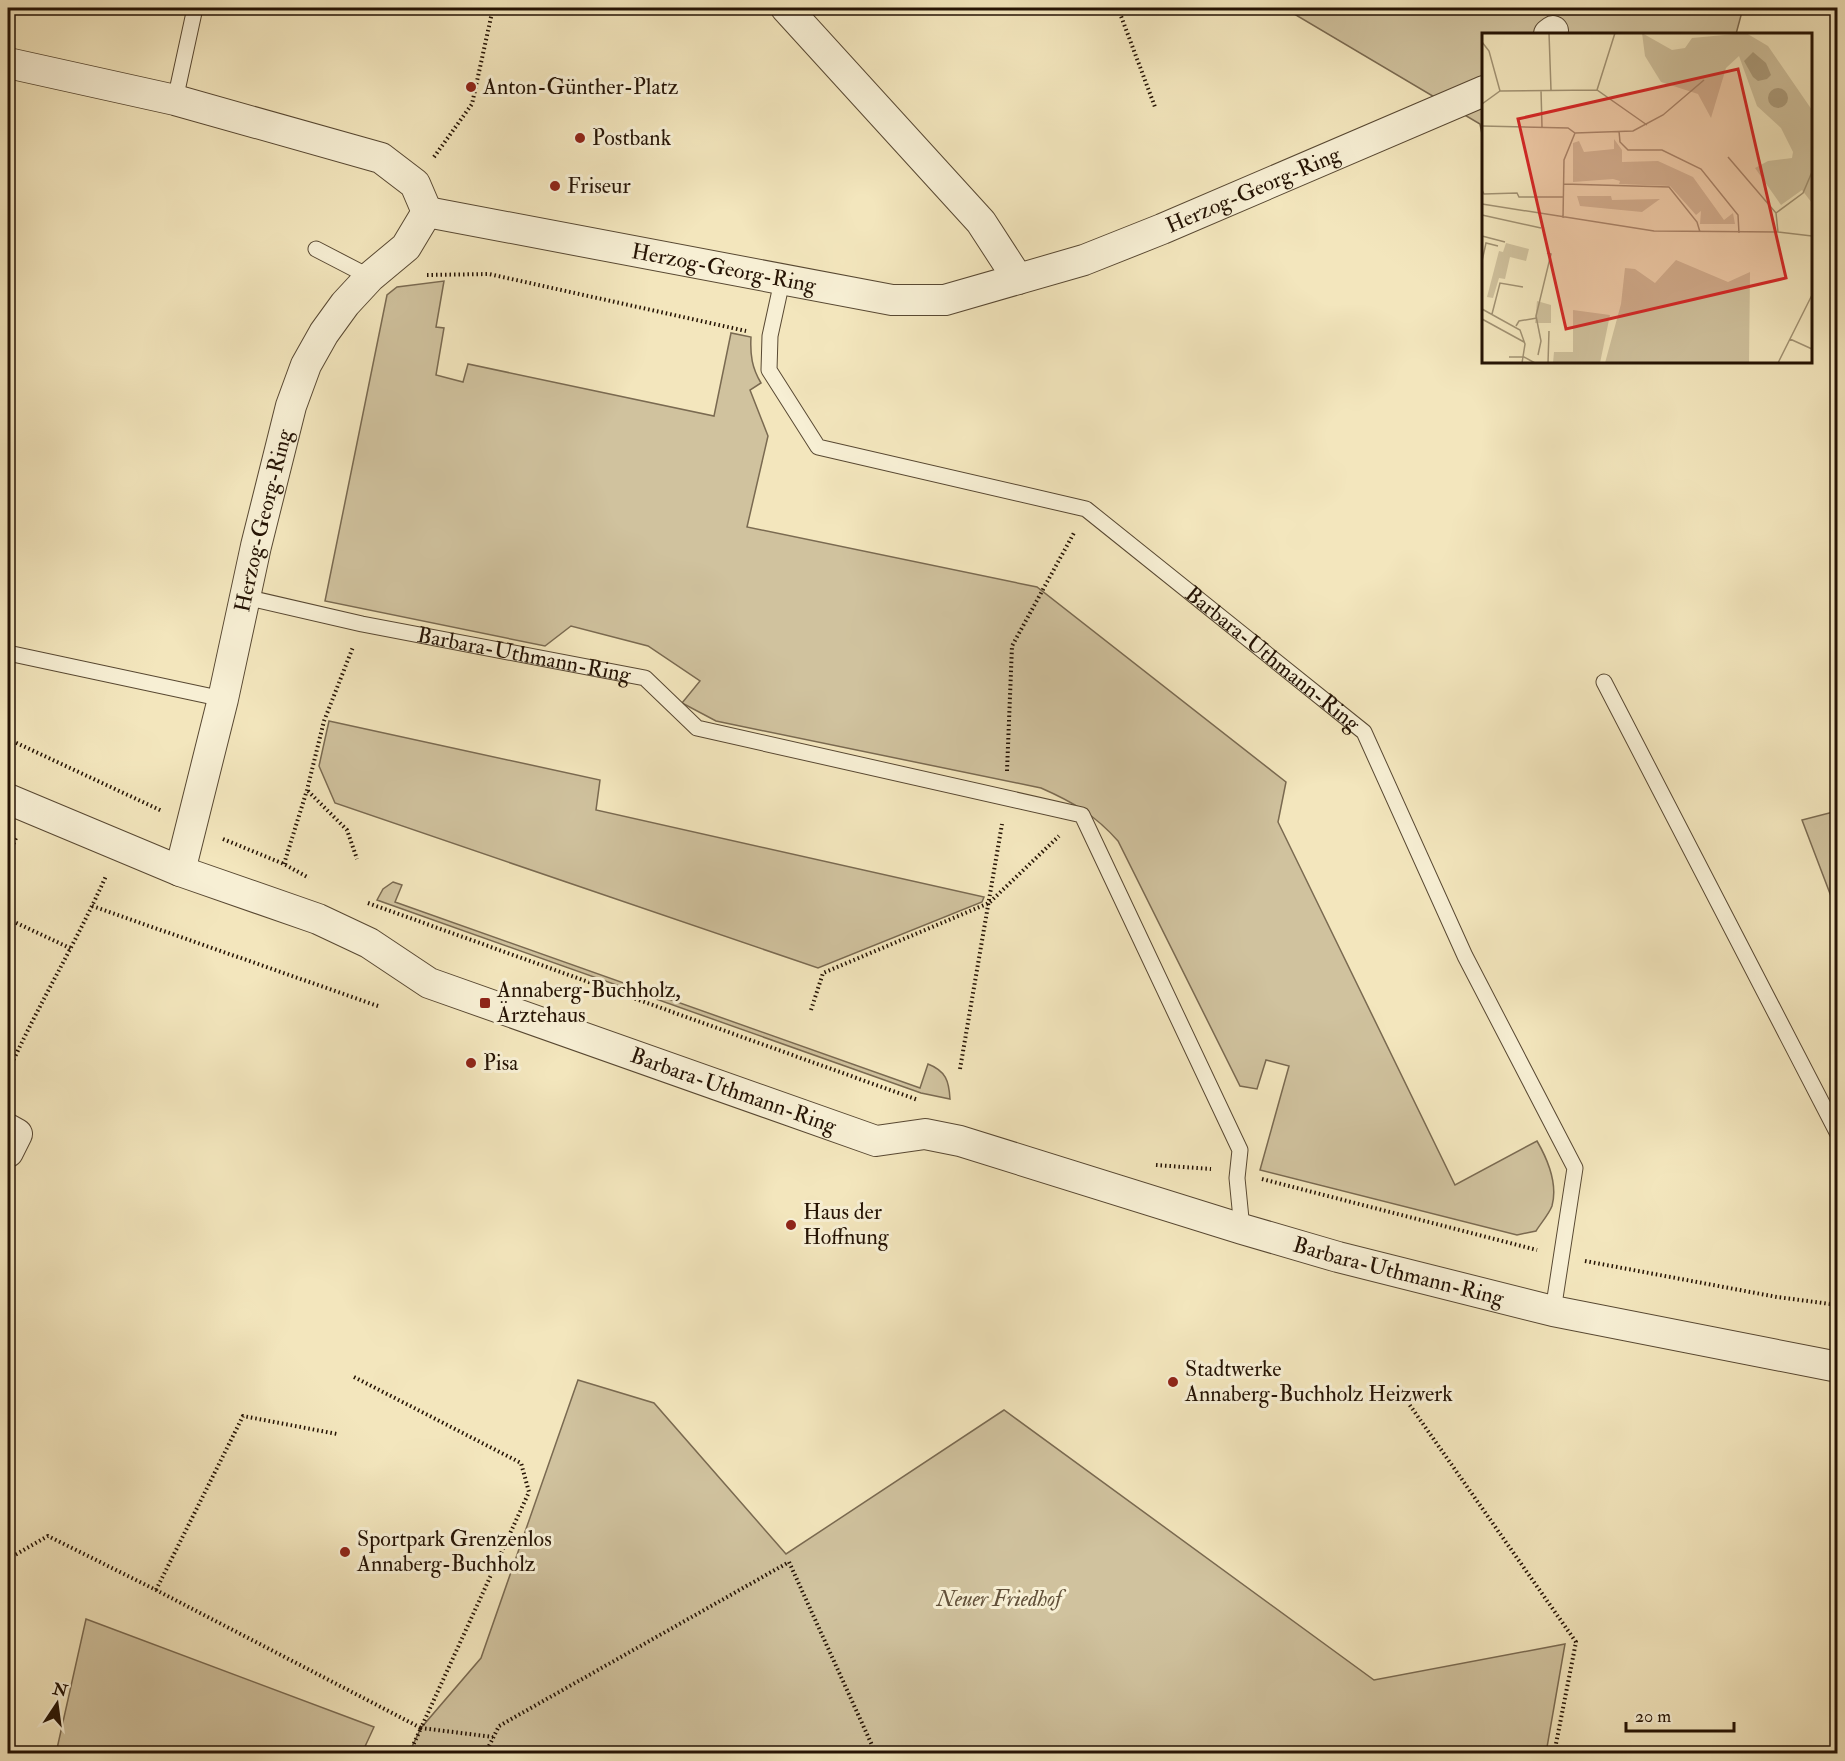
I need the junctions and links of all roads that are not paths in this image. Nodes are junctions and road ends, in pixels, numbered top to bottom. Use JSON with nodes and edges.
{"nodes":[{"id":1,"x":195,"y":8,"type":"edge"},
{"id":2,"x":786,"y":8,"type":"edge"},
{"id":3,"x":8,"y":63,"type":"edge"},
{"id":4,"x":1482,"y":92,"type":"edge"},
{"id":5,"x":175,"y":100,"type":"junction"},
{"id":6,"x":427,"y":212,"type":"junction"},
{"id":7,"x":316,"y":249,"type":"dead end"},
{"id":8,"x":370,"y":277,"type":"junction"},
{"id":9,"x":1018,"y":279,"type":"junction"},
{"id":10,"x":782,"y":281,"type":"junction"},
{"id":11,"x":245,"y":597,"type":"junction"},
{"id":12,"x":8,"y":652,"type":"edge"},
{"id":13,"x":1604,"y":682,"type":"dead end"},
{"id":14,"x":223,"y":699,"type":"junction"},
{"id":15,"x":8,"y":799,"type":"edge"},
{"id":16,"x":180,"y":871,"type":"junction"},
{"id":17,"x":8,"y":1129,"type":"edge"},
{"id":18,"x":1838,"y":1134,"type":"edge"},
{"id":19,"x":8,"y":1152,"type":"edge"},
{"id":20,"x":1242,"y":1229,"type":"junction"},
{"id":21,"x":1553,"y":1311,"type":"junction"},
{"id":22,"x":1838,"y":1367,"type":"edge"}],
"edges":[{"from":1,"to":5,"type":"lane"},
{"from":2,"to":9,"type":"street"},
{"from":3,"to":5,"type":"street"},
{"from":4,"to":9,"type":"street","name":"Herzog-Georg-Ring"},
{"from":5,"to":6,"type":"street"},
{"from":6,"to":8,"type":"street","name":"Herzog-Georg-Ring"},
{"from":6,"to":10,"type":"street","name":"Herzog-Georg-Ring"},
{"from":7,"to":8,"type":"lane"},
{"from":8,"to":11,"type":"street","name":"Herzog-Georg-Ring"},
{"from":9,"to":10,"type":"street","name":"Herzog-Georg-Ring"},
{"from":10,"to":21,"type":"lane","name":"Barbara-Uthmann-Ring"},
{"from":11,"to":14,"type":"street","name":"Herzog-Georg-Ring"},
{"from":11,"to":20,"type":"lane","name":"Barbara-Uthmann-Ring"},
{"from":12,"to":14,"type":"lane"},
{"from":13,"to":18,"type":"lane"},
{"from":14,"to":16,"type":"street","name":"Herzog-Georg-Ring"},
{"from":15,"to":16,"type":"street","name":"Barbara-Uthmann-Ring"},
{"from":16,"to":20,"type":"street","name":"Barbara-Uthmann-Ring"},
{"from":17,"to":19,"type":"street"},
{"from":20,"to":21,"type":"street","name":"Barbara-Uthmann-Ring"},
{"from":21,"to":22,"type":"street","name":"Barbara-Uthmann-Ring"}]}
